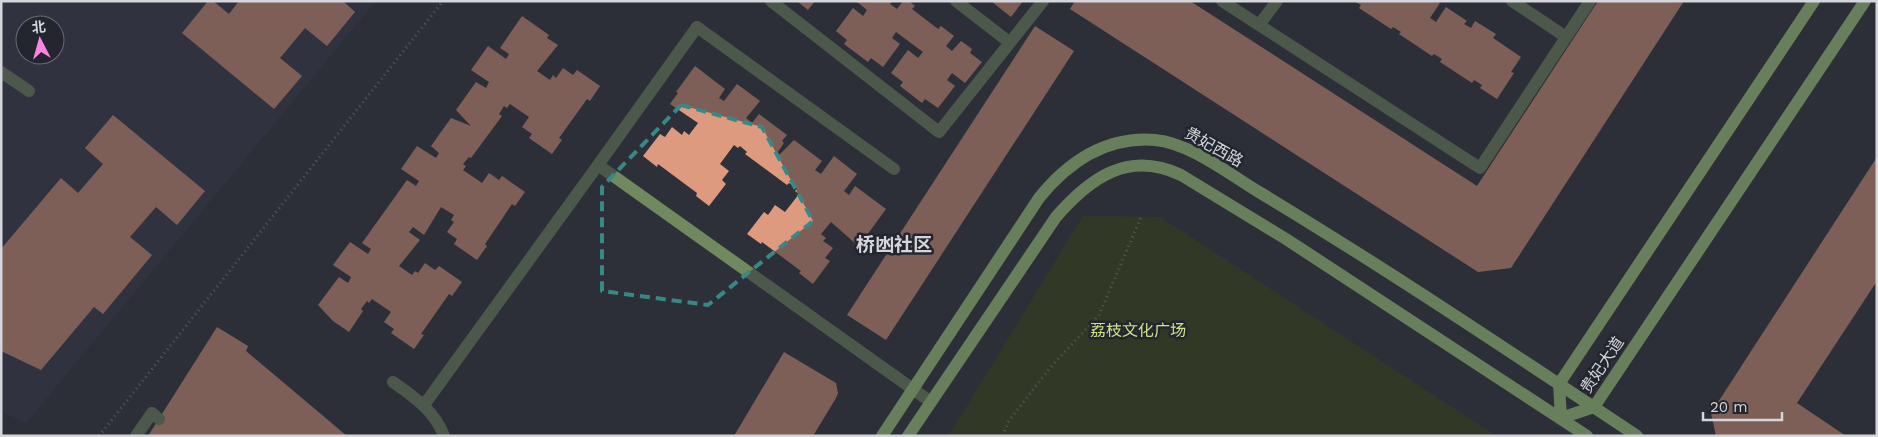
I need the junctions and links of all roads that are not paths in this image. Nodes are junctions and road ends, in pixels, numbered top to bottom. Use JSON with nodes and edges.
{"nodes":[{"id":1,"x":771,"y":1,"type":"edge"},
{"id":2,"x":956,"y":1,"type":"edge"},
{"id":3,"x":1043,"y":1,"type":"edge"},
{"id":4,"x":1222,"y":1,"type":"edge"},
{"id":5,"x":1277,"y":1,"type":"edge"},
{"id":6,"x":1512,"y":1,"type":"edge"},
{"id":7,"x":1590,"y":1,"type":"edge"},
{"id":8,"x":1814,"y":1,"type":"edge"},
{"id":9,"x":1865,"y":1,"type":"edge"},
{"id":10,"x":1259,"y":25,"type":"junction"},
{"id":11,"x":1566,"y":37,"type":"junction"},
{"id":12,"x":1009,"y":42,"type":"junction"},
{"id":13,"x":1,"y":72,"type":"edge"},
{"id":14,"x":29,"y":91,"type":"dead end"},
{"id":15,"x":598,"y":165,"type":"junction"},
{"id":16,"x":894,"y":168,"type":"dead end"},
{"id":17,"x":393,"y":382,"type":"dead end"},
{"id":18,"x":1558,"y":384,"type":"junction"},
{"id":19,"x":913,"y":389,"type":"junction"},
{"id":20,"x":931,"y":402,"type":"junction"},
{"id":21,"x":424,"y":405,"type":"junction"},
{"id":22,"x":1594,"y":407,"type":"junction"},
{"id":23,"x":1561,"y":418,"type":"junction"},
{"id":24,"x":159,"y":419,"type":"dead end"},
{"id":25,"x":136,"y":436,"type":"edge"},
{"id":26,"x":444,"y":436,"type":"edge"},
{"id":27,"x":882,"y":436,"type":"edge"},
{"id":28,"x":908,"y":436,"type":"edge"},
{"id":29,"x":1587,"y":436,"type":"edge"},
{"id":30,"x":1637,"y":436,"type":"edge"}],
"edges":[{"from":1,"to":12,"type":"lane"},
{"from":2,"to":12,"type":"lane"},
{"from":3,"to":12,"type":"lane"},
{"from":4,"to":10,"type":"lane"},
{"from":5,"to":10,"type":"lane"},
{"from":6,"to":11,"type":"lane"},
{"from":7,"to":11,"type":"lane"},
{"from":8,"to":18,"type":"main road","name":"贵妃大道"},
{"from":9,"to":22,"type":"main road","name":"贵妃大道"},
{"from":10,"to":11,"type":"lane"},
{"from":13,"to":14,"type":"lane"},
{"from":15,"to":16,"type":"lane"},
{"from":15,"to":19,"type":"lane"},
{"from":15,"to":21,"type":"lane"},
{"from":17,"to":21,"type":"lane"},
{"from":18,"to":19,"type":"main road","name":"贵妃西路"},
{"from":18,"to":22,"type":"main road","name":"贵妃西路"},
{"from":18,"to":23,"type":"main road","name":"贵妃大道"},
{"from":19,"to":20,"type":"lane"},
{"from":19,"to":27,"type":"main road","name":"贵妃西路"},
{"from":20,"to":23,"type":"main road"},
{"from":20,"to":28,"type":"main road"},
{"from":21,"to":26,"type":"lane"},
{"from":22,"to":23,"type":"main road","name":"贵妃大道"},
{"from":22,"to":30,"type":"main road","name":"贵妃西路"},
{"from":23,"to":29,"type":"main road"},
{"from":24,"to":25,"type":"lane"}]}
